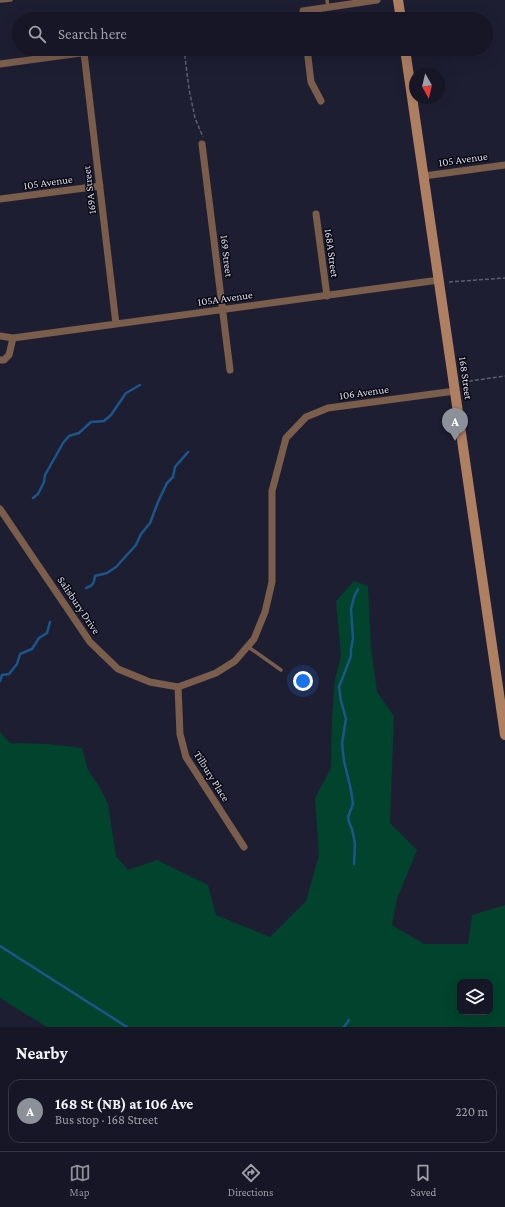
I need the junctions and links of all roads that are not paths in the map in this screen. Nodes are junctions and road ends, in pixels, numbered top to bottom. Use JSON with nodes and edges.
{"nodes":[{"id":1,"x":11,"y":0,"type":"edge"},
{"id":2,"x":377,"y":0,"type":"edge"},
{"id":3,"x":398,"y":0,"type":"edge"},
{"id":4,"x":0,"y":1,"type":"edge"},
{"id":5,"x":327,"y":4,"type":"edge"},
{"id":6,"x":303,"y":12,"type":"edge"},
{"id":7,"x":400,"y":12,"type":"edge"},
{"id":8,"x":61,"y":56,"type":"edge"},
{"id":9,"x":84,"y":56,"type":"edge"},
{"id":10,"x":308,"y":56,"type":"edge"},
{"id":11,"x":406,"y":56,"type":"edge"},
{"id":12,"x":0,"y":64,"type":"edge"},
{"id":13,"x":321,"y":101,"type":"dead end"},
{"id":14,"x":202,"y":144,"type":"road end"},
{"id":15,"x":505,"y":165,"type":"edge"},
{"id":16,"x":424,"y":176,"type":"junction"},
{"id":17,"x":100,"y":186,"type":"junction"},
{"id":18,"x":0,"y":199,"type":"edge"},
{"id":19,"x":316,"y":214,"type":"dead end"},
{"id":20,"x":444,"y":281,"type":"junction"},
{"id":21,"x":327,"y":296,"type":"junction"},
{"id":22,"x":222,"y":310,"type":"junction"},
{"id":23,"x":116,"y":324,"type":"junction"},
{"id":24,"x":0,"y":336,"type":"edge"},
{"id":25,"x":13,"y":338,"type":"junction"},
{"id":26,"x":0,"y":360,"type":"edge"},
{"id":27,"x":230,"y":370,"type":"dead end"},
{"id":28,"x":455,"y":391,"type":"junction"},
{"id":29,"x":0,"y":509,"type":"edge"},
{"id":30,"x":248,"y":646,"type":"junction"},
{"id":31,"x":281,"y":670,"type":"dead end"},
{"id":32,"x":178,"y":687,"type":"junction"},
{"id":33,"x":505,"y":735,"type":"edge"},
{"id":34,"x":244,"y":847,"type":"dead end"}],
"edges":[{"from":1,"to":4,"type":"lane"},
{"from":2,"to":5,"type":"street"},
{"from":3,"to":7,"type":"street"},
{"from":5,"to":6,"type":"street"},
{"from":8,"to":12,"type":"street"},
{"from":9,"to":17,"type":"street","name":"169A Street"},
{"from":10,"to":13,"type":"street"},
{"from":11,"to":16,"type":"street","name":"168 Street"},
{"from":14,"to":22,"type":"street","name":"169 Street"},
{"from":15,"to":16,"type":"street","name":"105 Avenue"},
{"from":16,"to":20,"type":"street","name":"168 Street"},
{"from":17,"to":18,"type":"street","name":"105 Avenue"},
{"from":17,"to":23,"type":"street","name":"169A Street"},
{"from":19,"to":21,"type":"street","name":"168A Street"},
{"from":20,"to":21,"type":"street","name":"105A Avenue"},
{"from":20,"to":28,"type":"street","name":"168 Street"},
{"from":21,"to":22,"type":"street","name":"105A Avenue"},
{"from":22,"to":23,"type":"street","name":"105A Avenue"},
{"from":22,"to":27,"type":"street","name":"169 Street"},
{"from":23,"to":25,"type":"street","name":"105A Avenue"},
{"from":24,"to":25,"type":"street","name":"105A Avenue"},
{"from":25,"to":26,"type":"street"},
{"from":28,"to":30,"type":"street","name":"106 Avenue"},
{"from":28,"to":33,"type":"street","name":"168 Street"},
{"from":29,"to":32,"type":"street","name":"Salisbury Drive"},
{"from":30,"to":31,"type":"lane"},
{"from":30,"to":32,"type":"street"},
{"from":32,"to":34,"type":"street","name":"Tilbury Place"}]}
